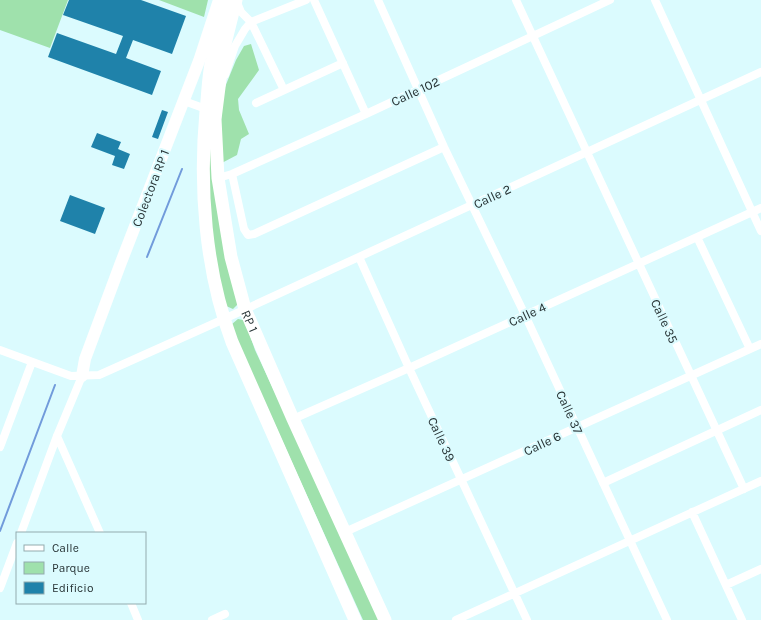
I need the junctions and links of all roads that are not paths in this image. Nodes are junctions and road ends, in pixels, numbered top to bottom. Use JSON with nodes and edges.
{"nodes":[{"id":1,"x":219,"y":0,"type":"edge"},
{"id":2,"x":226,"y":0,"type":"edge"},
{"id":3,"x":236,"y":0,"type":"edge"},
{"id":4,"x":306,"y":0,"type":"edge"},
{"id":5,"x":314,"y":0,"type":"edge"},
{"id":6,"x":378,"y":0,"type":"edge"},
{"id":7,"x":516,"y":0,"type":"edge"},
{"id":8,"x":610,"y":0,"type":"edge"},
{"id":9,"x":655,"y":0,"type":"edge"},
{"id":10,"x":251,"y":22,"type":"junction"},
{"id":11,"x":532,"y":36,"type":"junction"},
{"id":12,"x":343,"y":63,"type":"junction"},
{"id":13,"x":761,"y":72,"type":"edge"},
{"id":14,"x":419,"y":89,"type":"junction"},
{"id":15,"x":284,"y":90,"type":"junction"},
{"id":16,"x":701,"y":100,"type":"junction"},
{"id":17,"x":184,"y":101,"type":"junction"},
{"id":18,"x":256,"y":103,"type":"dead end"},
{"id":19,"x":213,"y":106,"type":"junction"},
{"id":20,"x":366,"y":114,"type":"junction"},
{"id":21,"x":444,"y":147,"type":"junction"},
{"id":22,"x":586,"y":152,"type":"junction"},
{"id":23,"x":232,"y":174,"type":"junction"},
{"id":24,"x":218,"y":178,"type":"junction"},
{"id":25,"x":472,"y":205,"type":"junction"},
{"id":26,"x":761,"y":208,"type":"edge"},
{"id":27,"x":752,"y":212,"type":"junction"},
{"id":28,"x":761,"y":231,"type":"edge"},
{"id":29,"x":697,"y":237,"type":"junction"},
{"id":30,"x":359,"y":257,"type":"junction"},
{"id":31,"x":638,"y":263,"type":"junction"},
{"id":32,"x":245,"y":309,"type":"junction"},
{"id":33,"x":525,"y":315,"type":"junction"},
{"id":34,"x":224,"y":319,"type":"junction"},
{"id":35,"x":761,"y":344,"type":"edge"},
{"id":36,"x":750,"y":349,"type":"junction"},
{"id":37,"x":0,"y":350,"type":"edge"},
{"id":38,"x":32,"y":362,"type":"junction"},
{"id":39,"x":409,"y":368,"type":"junction"},
{"id":40,"x":82,"y":376,"type":"junction"},
{"id":41,"x":692,"y":376,"type":"junction"},
{"id":42,"x":761,"y":410,"type":"edge"},
{"id":43,"x":293,"y":419,"type":"junction"},
{"id":44,"x":576,"y":427,"type":"junction"},
{"id":45,"x":717,"y":430,"type":"junction"},
{"id":46,"x":57,"y":436,"type":"junction"},
{"id":47,"x":0,"y":447,"type":"edge"},
{"id":48,"x":461,"y":480,"type":"junction"},
{"id":49,"x":761,"y":481,"type":"edge"},
{"id":50,"x":603,"y":483,"type":"junction"},
{"id":51,"x":744,"y":489,"type":"junction"},
{"id":52,"x":692,"y":512,"type":"junction"},
{"id":53,"x":21,"y":532,"type":"edge"},
{"id":54,"x":100,"y":532,"type":"edge"},
{"id":55,"x":345,"y":532,"type":"junction"},
{"id":56,"x":629,"y":540,"type":"junction"},
{"id":57,"x":16,"y":545,"type":"edge"},
{"id":58,"x":761,"y":568,"type":"edge"},
{"id":59,"x":3,"y":570,"type":"edge"},
{"id":60,"x":726,"y":585,"type":"junction"},
{"id":61,"x":0,"y":588,"type":"edge"},
{"id":62,"x":514,"y":594,"type":"junction"},
{"id":63,"x":131,"y":604,"type":"edge"},
{"id":64,"x":225,"y":614,"type":"dead end"},
{"id":65,"x":138,"y":620,"type":"edge"},
{"id":66,"x":212,"y":620,"type":"edge"},
{"id":67,"x":355,"y":620,"type":"edge"},
{"id":68,"x":385,"y":620,"type":"edge"},
{"id":69,"x":456,"y":620,"type":"edge"},
{"id":70,"x":527,"y":620,"type":"edge"},
{"id":71,"x":667,"y":620,"type":"edge"},
{"id":72,"x":742,"y":620,"type":"edge"}],
"edges":[{"from":1,"to":17,"type":"main road","name":"Colectora RP 1"},
{"from":2,"to":19,"type":"main road","name":"RP 1"},
{"from":3,"to":10,"type":"street"},
{"from":3,"to":19,"type":"main road","name":"RP 1"},
{"from":4,"to":10,"type":"street"},
{"from":5,"to":12,"type":"street"},
{"from":6,"to":14,"type":"street","name":"Calle 37"},
{"from":7,"to":11,"type":"street","name":"Calle 35"},
{"from":8,"to":11,"type":"street","name":"Calle 102"},
{"from":9,"to":16,"type":"street"},
{"from":10,"to":15,"type":"street"},
{"from":10,"to":19,"type":"street"},
{"from":11,"to":14,"type":"street","name":"Calle 102"},
{"from":11,"to":22,"type":"street","name":"Calle 35"},
{"from":12,"to":15,"type":"street"},
{"from":12,"to":20,"type":"street"},
{"from":13,"to":16,"type":"street","name":"Calle 2"},
{"from":14,"to":20,"type":"street","name":"Calle 102"},
{"from":14,"to":21,"type":"street","name":"Calle 37"},
{"from":15,"to":18,"type":"street"},
{"from":16,"to":22,"type":"street","name":"Calle 2"},
{"from":16,"to":27,"type":"street"},
{"from":17,"to":19,"type":"street"},
{"from":17,"to":40,"type":"main road","name":"Colectora RP 1"},
{"from":19,"to":24,"type":"main road","name":"RP 1"},
{"from":19,"to":34,"type":"main road","name":"RP 1"},
{"from":20,"to":23,"type":"street","name":"Calle 102"},
{"from":21,"to":23,"type":"street"},
{"from":21,"to":25,"type":"street","name":"Calle 37"},
{"from":22,"to":25,"type":"street","name":"Calle 2"},
{"from":22,"to":31,"type":"street","name":"Calle 35"},
{"from":23,"to":24,"type":"street","name":"Calle 102"},
{"from":24,"to":32,"type":"main road","name":"RP 1"},
{"from":25,"to":30,"type":"street","name":"Calle 2"},
{"from":25,"to":33,"type":"street","name":"Calle 37"},
{"from":26,"to":27,"type":"street","name":"Calle 4"},
{"from":27,"to":28,"type":"street"},
{"from":27,"to":29,"type":"street","name":"Calle 4"},
{"from":29,"to":31,"type":"street","name":"Calle 4"},
{"from":29,"to":36,"type":"street"},
{"from":30,"to":32,"type":"street","name":"Calle 2"},
{"from":30,"to":39,"type":"street","name":"Calle 39"},
{"from":31,"to":33,"type":"street","name":"Calle 4"},
{"from":31,"to":41,"type":"street","name":"Calle 35"},
{"from":32,"to":34,"type":"street","name":"Calle 2"},
{"from":32,"to":43,"type":"main road","name":"RP 1"},
{"from":33,"to":39,"type":"street","name":"Calle 4"},
{"from":33,"to":44,"type":"street","name":"Calle 37"},
{"from":34,"to":40,"type":"street","name":"Calle 2"},
{"from":34,"to":67,"type":"main road","name":"RP 1"},
{"from":35,"to":36,"type":"street","name":"Calle 6"},
{"from":36,"to":41,"type":"street","name":"Calle 6"},
{"from":37,"to":38,"type":"street","name":"Calle 2"},
{"from":38,"to":40,"type":"street","name":"Calle 2"},
{"from":38,"to":47,"type":"street"},
{"from":39,"to":43,"type":"street","name":"Calle 4"},
{"from":39,"to":48,"type":"street","name":"Calle 39"},
{"from":40,"to":46,"type":"street"},
{"from":41,"to":44,"type":"street","name":"Calle 6"},
{"from":41,"to":45,"type":"street","name":"Calle 35"},
{"from":42,"to":45,"type":"street"},
{"from":43,"to":55,"type":"main road","name":"RP 1"},
{"from":44,"to":48,"type":"street","name":"Calle 6"},
{"from":44,"to":50,"type":"street","name":"Calle 37"},
{"from":45,"to":50,"type":"street"},
{"from":45,"to":51,"type":"street","name":"Calle 35"},
{"from":46,"to":53,"type":"street"},
{"from":46,"to":54,"type":"street"},
{"from":48,"to":55,"type":"street","name":"Calle 6"},
{"from":48,"to":62,"type":"street","name":"Calle 39"},
{"from":49,"to":51,"type":"street"},
{"from":50,"to":56,"type":"street","name":"Calle 37"},
{"from":51,"to":52,"type":"street"},
{"from":52,"to":56,"type":"street"},
{"from":52,"to":60,"type":"street"},
{"from":55,"to":68,"type":"main road","name":"RP 1"},
{"from":56,"to":62,"type":"street"},
{"from":56,"to":71,"type":"street","name":"Calle 37"},
{"from":57,"to":59,"type":"street"},
{"from":58,"to":60,"type":"street"},
{"from":59,"to":61,"type":"street"},
{"from":60,"to":72,"type":"street"},
{"from":62,"to":69,"type":"street"},
{"from":62,"to":70,"type":"street","name":"Calle 39"},
{"from":63,"to":65,"type":"street"},
{"from":64,"to":66,"type":"street"}]}
